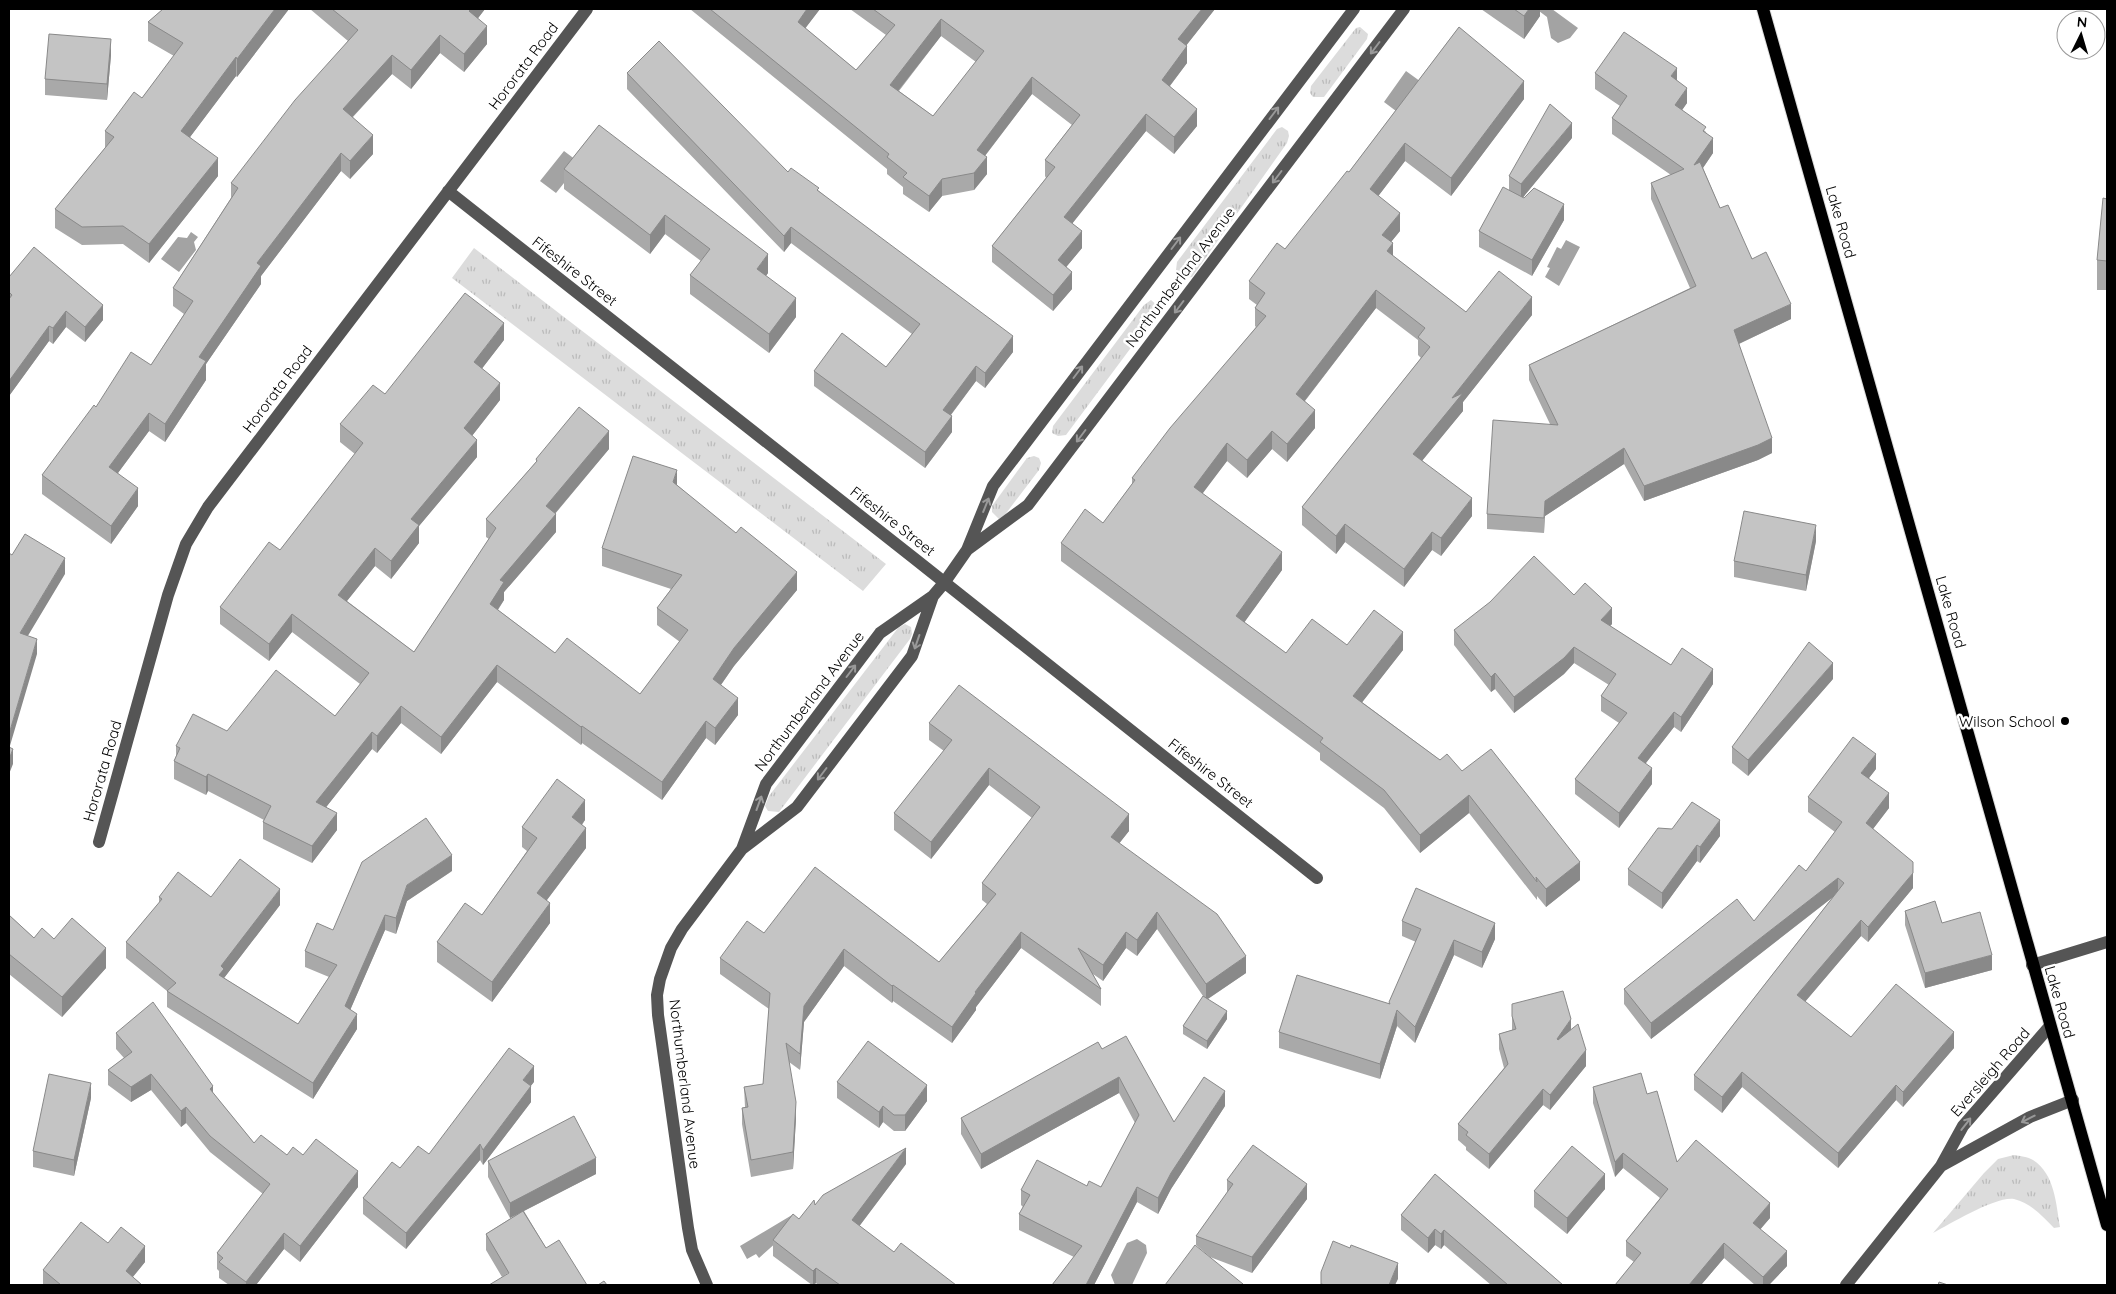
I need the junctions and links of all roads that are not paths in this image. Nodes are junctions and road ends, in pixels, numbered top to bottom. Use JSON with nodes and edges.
{"nodes":[{"id":1,"x":587,"y":9,"type":"edge"},
{"id":2,"x":1354,"y":9,"type":"edge"},
{"id":3,"x":1404,"y":9,"type":"edge"},
{"id":4,"x":1763,"y":9,"type":"edge"},
{"id":5,"x":448,"y":191,"type":"junction"},
{"id":6,"x":967,"y":550,"type":"junction"},
{"id":7,"x":944,"y":583,"type":"junction"},
{"id":8,"x":933,"y":596,"type":"junction"},
{"id":9,"x":99,"y":842,"type":"dead end"},
{"id":10,"x":742,"y":849,"type":"junction"},
{"id":11,"x":1317,"y":878,"type":"dead end"},
{"id":12,"x":2107,"y":942,"type":"edge"},
{"id":13,"x":2032,"y":965,"type":"junction"},
{"id":14,"x":2050,"y":1026,"type":"junction"},
{"id":15,"x":2073,"y":1100,"type":"junction"},
{"id":16,"x":1941,"y":1166,"type":"junction"},
{"id":17,"x":2107,"y":1225,"type":"edge"},
{"id":18,"x":707,"y":1285,"type":"edge"},
{"id":19,"x":1846,"y":1285,"type":"edge"}],
"edges":[{"from":1,"to":5,"type":"street","name":"Hororata Road"},
{"from":6,"to":2,"type":"street","name":"Northumberland Avenue","one_way":true},
{"from":3,"to":6,"type":"street","name":"Northumberland Avenue","one_way":true},
{"from":4,"to":13,"type":"main road","name":"Lake Road"},
{"from":5,"to":7,"type":"street","name":"Fifeshire Street"},
{"from":5,"to":9,"type":"street","name":"Hororata Road"},
{"from":6,"to":7,"type":"street","name":"Northumberland Avenue"},
{"from":7,"to":8,"type":"street","name":"Northumberland Avenue"},
{"from":7,"to":11,"type":"street","name":"Fifeshire Street"},
{"from":8,"to":10,"type":"street","name":"Northumberland Avenue","one_way":true},
{"from":10,"to":8,"type":"street","name":"Northumberland Avenue","one_way":true},
{"from":10,"to":18,"type":"street","name":"Northumberland Avenue"},
{"from":12,"to":13,"type":"street"},
{"from":13,"to":14,"type":"main road","name":"Lake Road"},
{"from":14,"to":15,"type":"main road","name":"Lake Road"},
{"from":16,"to":14,"type":"street","name":"Eversleigh Road","one_way":true},
{"from":15,"to":16,"type":"street","name":"Eversleigh Road","one_way":true},
{"from":15,"to":17,"type":"main road","name":"Lake Road"},
{"from":16,"to":19,"type":"street","name":"Eversleigh Road"}]}
